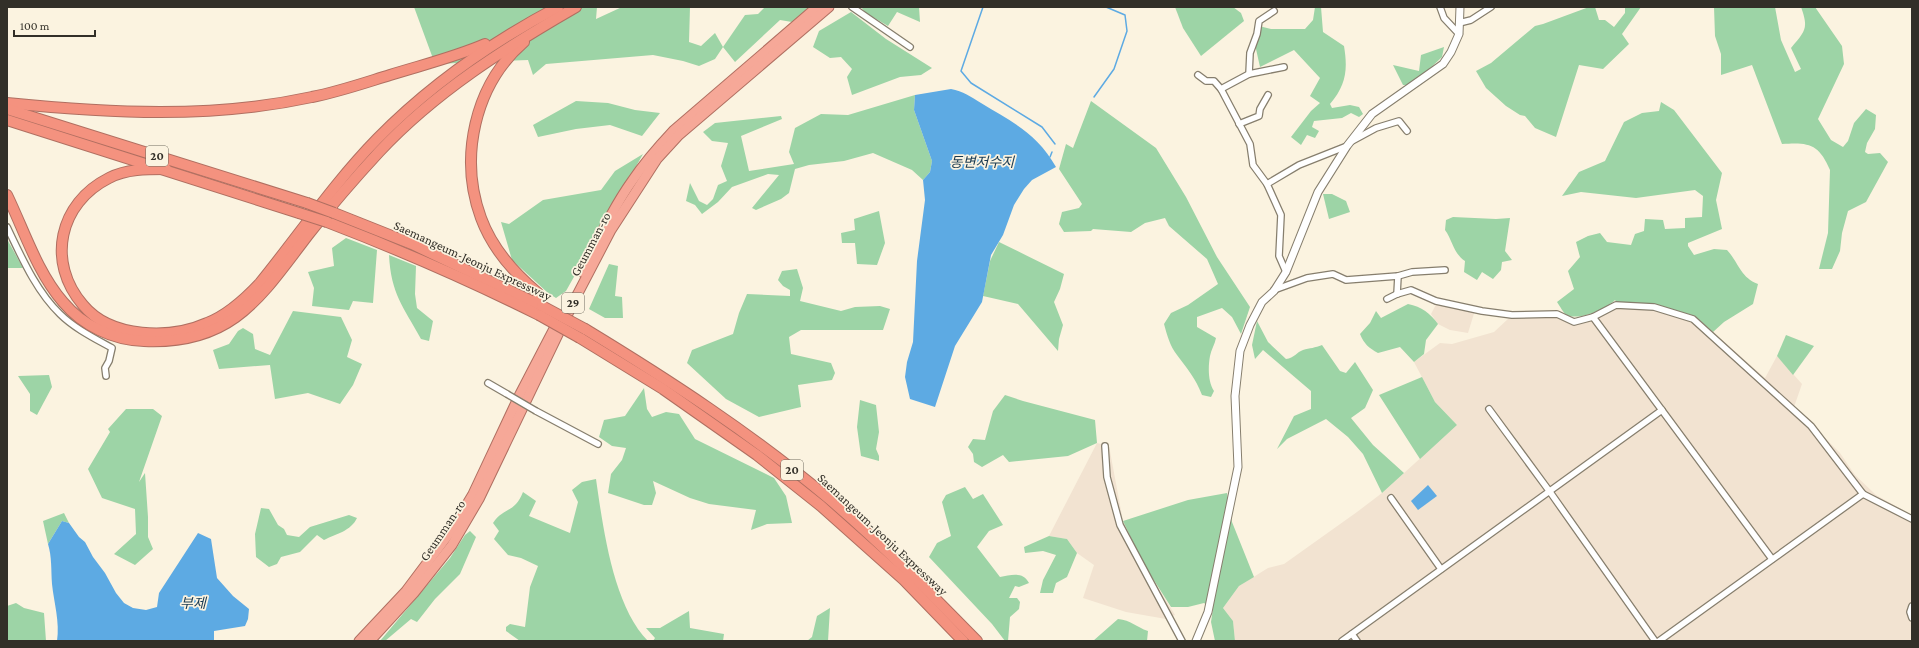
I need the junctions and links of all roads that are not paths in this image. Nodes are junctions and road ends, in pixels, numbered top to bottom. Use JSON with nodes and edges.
{"nodes":[{"id":1,"x":558,"y":7,"type":"edge"},
{"id":2,"x":576,"y":7,"type":"edge"},
{"id":3,"x":817,"y":7,"type":"edge"},
{"id":4,"x":829,"y":7,"type":"edge"},
{"id":5,"x":1440,"y":7,"type":"edge"},
{"id":6,"x":1460,"y":7,"type":"edge"},
{"id":7,"x":1491,"y":7,"type":"edge"},
{"id":8,"x":853,"y":8,"type":"edge"},
{"id":9,"x":1274,"y":11,"type":"dead end"},
{"id":10,"x":1459,"y":23,"type":"junction"},
{"id":11,"x":544,"y":25,"type":"junction"},
{"id":12,"x":514,"y":30,"type":"junction"},
{"id":13,"x":1459,"y":34,"type":"junction"},
{"id":14,"x":910,"y":47,"type":"dead end"},
{"id":15,"x":1284,"y":67,"type":"dead end"},
{"id":16,"x":1249,"y":74,"type":"junction"},
{"id":17,"x":1198,"y":75,"type":"dead end"},
{"id":18,"x":1221,"y":89,"type":"junction"},
{"id":19,"x":1268,"y":95,"type":"dead end"},
{"id":20,"x":7,"y":103,"type":"edge"},
{"id":21,"x":7,"y":109,"type":"edge"},
{"id":22,"x":7,"y":120,"type":"edge"},
{"id":23,"x":1239,"y":124,"type":"junction"},
{"id":24,"x":1408,"y":131,"type":"dead end"},
{"id":25,"x":1350,"y":144,"type":"junction"},
{"id":26,"x":166,"y":169,"type":"junction"},
{"id":27,"x":1267,"y":184,"type":"junction"},
{"id":28,"x":7,"y":195,"type":"edge"},
{"id":29,"x":7,"y":226,"type":"edge"},
{"id":30,"x":1446,"y":270,"type":"dead end"},
{"id":31,"x":1286,"y":272,"type":"junction"},
{"id":32,"x":1398,"y":276,"type":"junction"},
{"id":33,"x":1274,"y":291,"type":"junction"},
{"id":34,"x":1397,"y":294,"type":"junction"},
{"id":35,"x":1387,"y":299,"type":"dead end"},
{"id":36,"x":540,"y":308,"type":"junction"},
{"id":37,"x":1593,"y":317,"type":"junction"},
{"id":38,"x":582,"y":333,"type":"junction"},
{"id":39,"x":106,"y":376,"type":"dead end"},
{"id":40,"x":488,"y":382,"type":"dead end"},
{"id":41,"x":1489,"y":410,"type":"dead end"},
{"id":42,"x":1662,"y":410,"type":"junction"},
{"id":43,"x":598,"y":444,"type":"dead end"},
{"id":44,"x":1105,"y":446,"type":"dead end"},
{"id":45,"x":1550,"y":492,"type":"junction"},
{"id":46,"x":1863,"y":494,"type":"junction"},
{"id":47,"x":1391,"y":498,"type":"dead end"},
{"id":48,"x":1912,"y":519,"type":"edge"},
{"id":49,"x":1772,"y":559,"type":"junction"},
{"id":50,"x":1441,"y":569,"type":"junction"},
{"id":51,"x":1912,"y":606,"type":"edge"},
{"id":52,"x":1912,"y":618,"type":"edge"},
{"id":53,"x":1352,"y":634,"type":"junction"},
{"id":54,"x":359,"y":641,"type":"edge"},
{"id":55,"x":370,"y":641,"type":"edge"},
{"id":56,"x":963,"y":641,"type":"edge"},
{"id":57,"x":977,"y":641,"type":"edge"},
{"id":58,"x":1182,"y":641,"type":"edge"},
{"id":59,"x":1196,"y":641,"type":"edge"},
{"id":60,"x":1342,"y":641,"type":"edge"},
{"id":61,"x":1357,"y":641,"type":"edge"},
{"id":62,"x":1655,"y":641,"type":"edge"},
{"id":63,"x":1659,"y":641,"type":"edge"}],
"edges":[{"from":1,"to":12,"type":"highway"},
{"from":2,"to":11,"type":"highway"},
{"from":3,"to":54,"type":"highway","name":"Geumman-ro","number":"29"},
{"from":4,"to":55,"type":"highway","name":"Geumman-ro","number":"29"},
{"from":5,"to":13,"type":"street"},
{"from":6,"to":10,"type":"street"},
{"from":7,"to":10,"type":"street"},
{"from":8,"to":14,"type":"street"},
{"from":9,"to":16,"type":"street"},
{"from":10,"to":13,"type":"street"},
{"from":11,"to":28,"type":"highway"},
{"from":11,"to":36,"type":"highway"},
{"from":12,"to":20,"type":"highway"},
{"from":12,"to":26,"type":"highway"},
{"from":13,"to":25,"type":"street"},
{"from":15,"to":16,"type":"street"},
{"from":16,"to":18,"type":"street"},
{"from":17,"to":18,"type":"street"},
{"from":18,"to":23,"type":"street"},
{"from":19,"to":23,"type":"street"},
{"from":21,"to":36,"type":"highway","name":"Saemangeum-Jeonju Expressway","number":"20","bridge":true},
{"from":22,"to":26,"type":"highway","name":"Saemangeum-Jeonju Expressway","number":"20"},
{"from":23,"to":27,"type":"street"},
{"from":24,"to":25,"type":"street"},
{"from":25,"to":27,"type":"street"},
{"from":25,"to":31,"type":"street"},
{"from":26,"to":36,"type":"highway","name":"Saemangeum-Jeonju Expressway","number":"20","bridge":true},
{"from":27,"to":31,"type":"street"},
{"from":29,"to":39,"type":"street"},
{"from":30,"to":32,"type":"street"},
{"from":31,"to":33,"type":"street"},
{"from":32,"to":33,"type":"street"},
{"from":32,"to":34,"type":"street"},
{"from":33,"to":59,"type":"street"},
{"from":34,"to":35,"type":"street"},
{"from":34,"to":37,"type":"street"},
{"from":36,"to":38,"type":"highway","name":"Saemangeum-Jeonju Expressway","number":"20","bridge":true},
{"from":37,"to":42,"type":"street"},
{"from":37,"to":46,"type":"street"},
{"from":38,"to":56,"type":"highway","name":"Saemangeum-Jeonju Expressway","number":"20"},
{"from":38,"to":57,"type":"highway","name":"Saemangeum-Jeonju Expressway","number":"20"},
{"from":40,"to":43,"type":"street","bridge":true},
{"from":41,"to":45,"type":"street"},
{"from":42,"to":45,"type":"street"},
{"from":42,"to":49,"type":"street"},
{"from":44,"to":58,"type":"street"},
{"from":45,"to":50,"type":"street"},
{"from":45,"to":62,"type":"street"},
{"from":46,"to":48,"type":"street"},
{"from":46,"to":49,"type":"street"},
{"from":47,"to":50,"type":"street"},
{"from":49,"to":63,"type":"street"},
{"from":50,"to":53,"type":"street"},
{"from":51,"to":52,"type":"street"},
{"from":53,"to":60,"type":"street"},
{"from":53,"to":61,"type":"street"}]}
